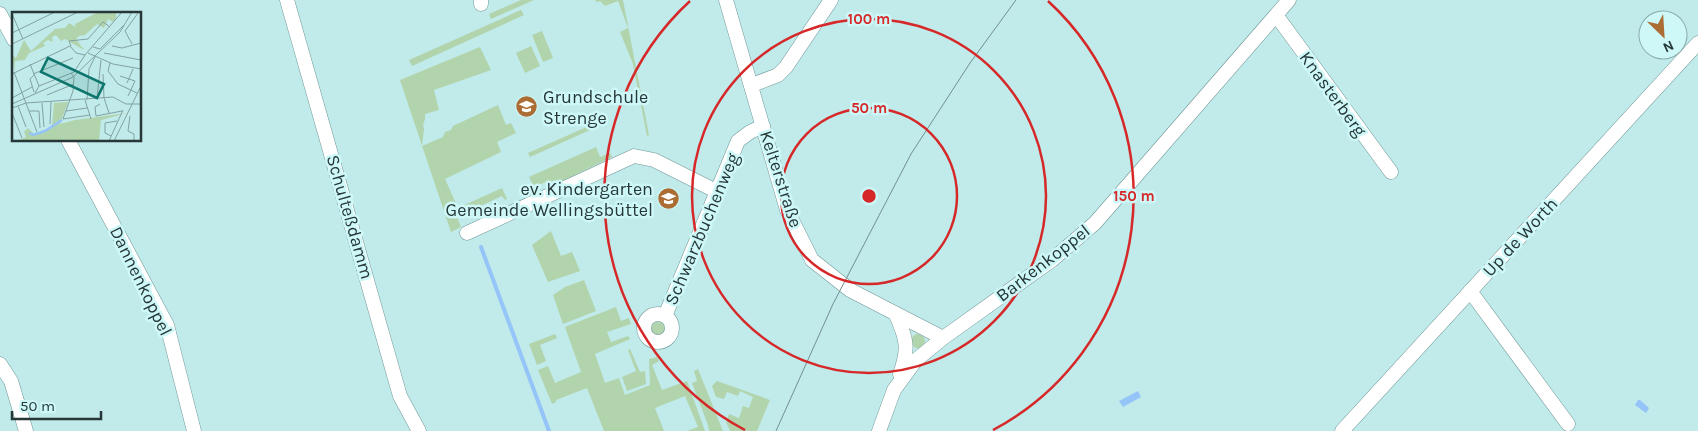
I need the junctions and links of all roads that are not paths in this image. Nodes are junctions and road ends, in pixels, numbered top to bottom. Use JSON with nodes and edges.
{"nodes":[{"id":1,"x":287,"y":0,"type":"edge"},
{"id":2,"x":726,"y":0,"type":"edge"},
{"id":3,"x":831,"y":0,"type":"edge"},
{"id":4,"x":1289,"y":0,"type":"edge"},
{"id":5,"x":0,"y":14,"type":"edge"},
{"id":6,"x":1276,"y":15,"type":"junction"},
{"id":7,"x":12,"y":36,"type":"edge"},
{"id":8,"x":1698,"y":43,"type":"edge"},
{"id":9,"x":752,"y":85,"type":"junction"},
{"id":10,"x":763,"y":126,"type":"junction"},
{"id":11,"x":69,"y":141,"type":"edge"},
{"id":12,"x":1391,"y":172,"type":"dead end"},
{"id":13,"x":716,"y":191,"type":"junction"},
{"id":14,"x":467,"y":233,"type":"dead end"},
{"id":15,"x":1470,"y":291,"type":"junction"},
{"id":16,"x":896,"y":315,"type":"junction"},
{"id":17,"x":665,"y":316,"type":"dead end"},
{"id":18,"x":943,"y":338,"type":"junction"},
{"id":19,"x":0,"y":364,"type":"edge"},
{"id":20,"x":894,"y":390,"type":"junction"},
{"id":21,"x":1568,"y":424,"type":"dead end"},
{"id":22,"x":26,"y":431,"type":"edge"},
{"id":23,"x":194,"y":431,"type":"edge"},
{"id":24,"x":419,"y":431,"type":"edge"},
{"id":25,"x":879,"y":431,"type":"edge"},
{"id":26,"x":1342,"y":431,"type":"edge"}],
"edges":[{"from":1,"to":24,"type":"street","name":"Schulteßdamm"},
{"from":2,"to":9,"type":"street","name":"Kelterstraße"},
{"from":3,"to":9,"type":"street"},
{"from":4,"to":6,"type":"street","name":"Barkenkoppel"},
{"from":5,"to":7,"type":"street"},
{"from":6,"to":12,"type":"street","name":"Knasterberg"},
{"from":6,"to":18,"type":"street","name":"Barkenkoppel"},
{"from":8,"to":15,"type":"street","name":"Up de Worth"},
{"from":9,"to":10,"type":"street","name":"Kelterstraße"},
{"from":10,"to":13,"type":"street","name":"Schwarzbuchenweg"},
{"from":10,"to":16,"type":"street","name":"Kelterstraße"},
{"from":11,"to":23,"type":"street","name":"Dannenkoppel"},
{"from":13,"to":14,"type":"street"},
{"from":13,"to":17,"type":"street","name":"Schwarzbuchenweg"},
{"from":15,"to":21,"type":"street"},
{"from":15,"to":26,"type":"street","name":"Up de Worth"},
{"from":16,"to":18,"type":"street","name":"Kelterstraße"},
{"from":16,"to":20,"type":"street"},
{"from":18,"to":20,"type":"street","name":"Barkenkoppel"},
{"from":19,"to":22,"type":"street"},
{"from":20,"to":25,"type":"street","name":"Barkenkoppel"}]}
